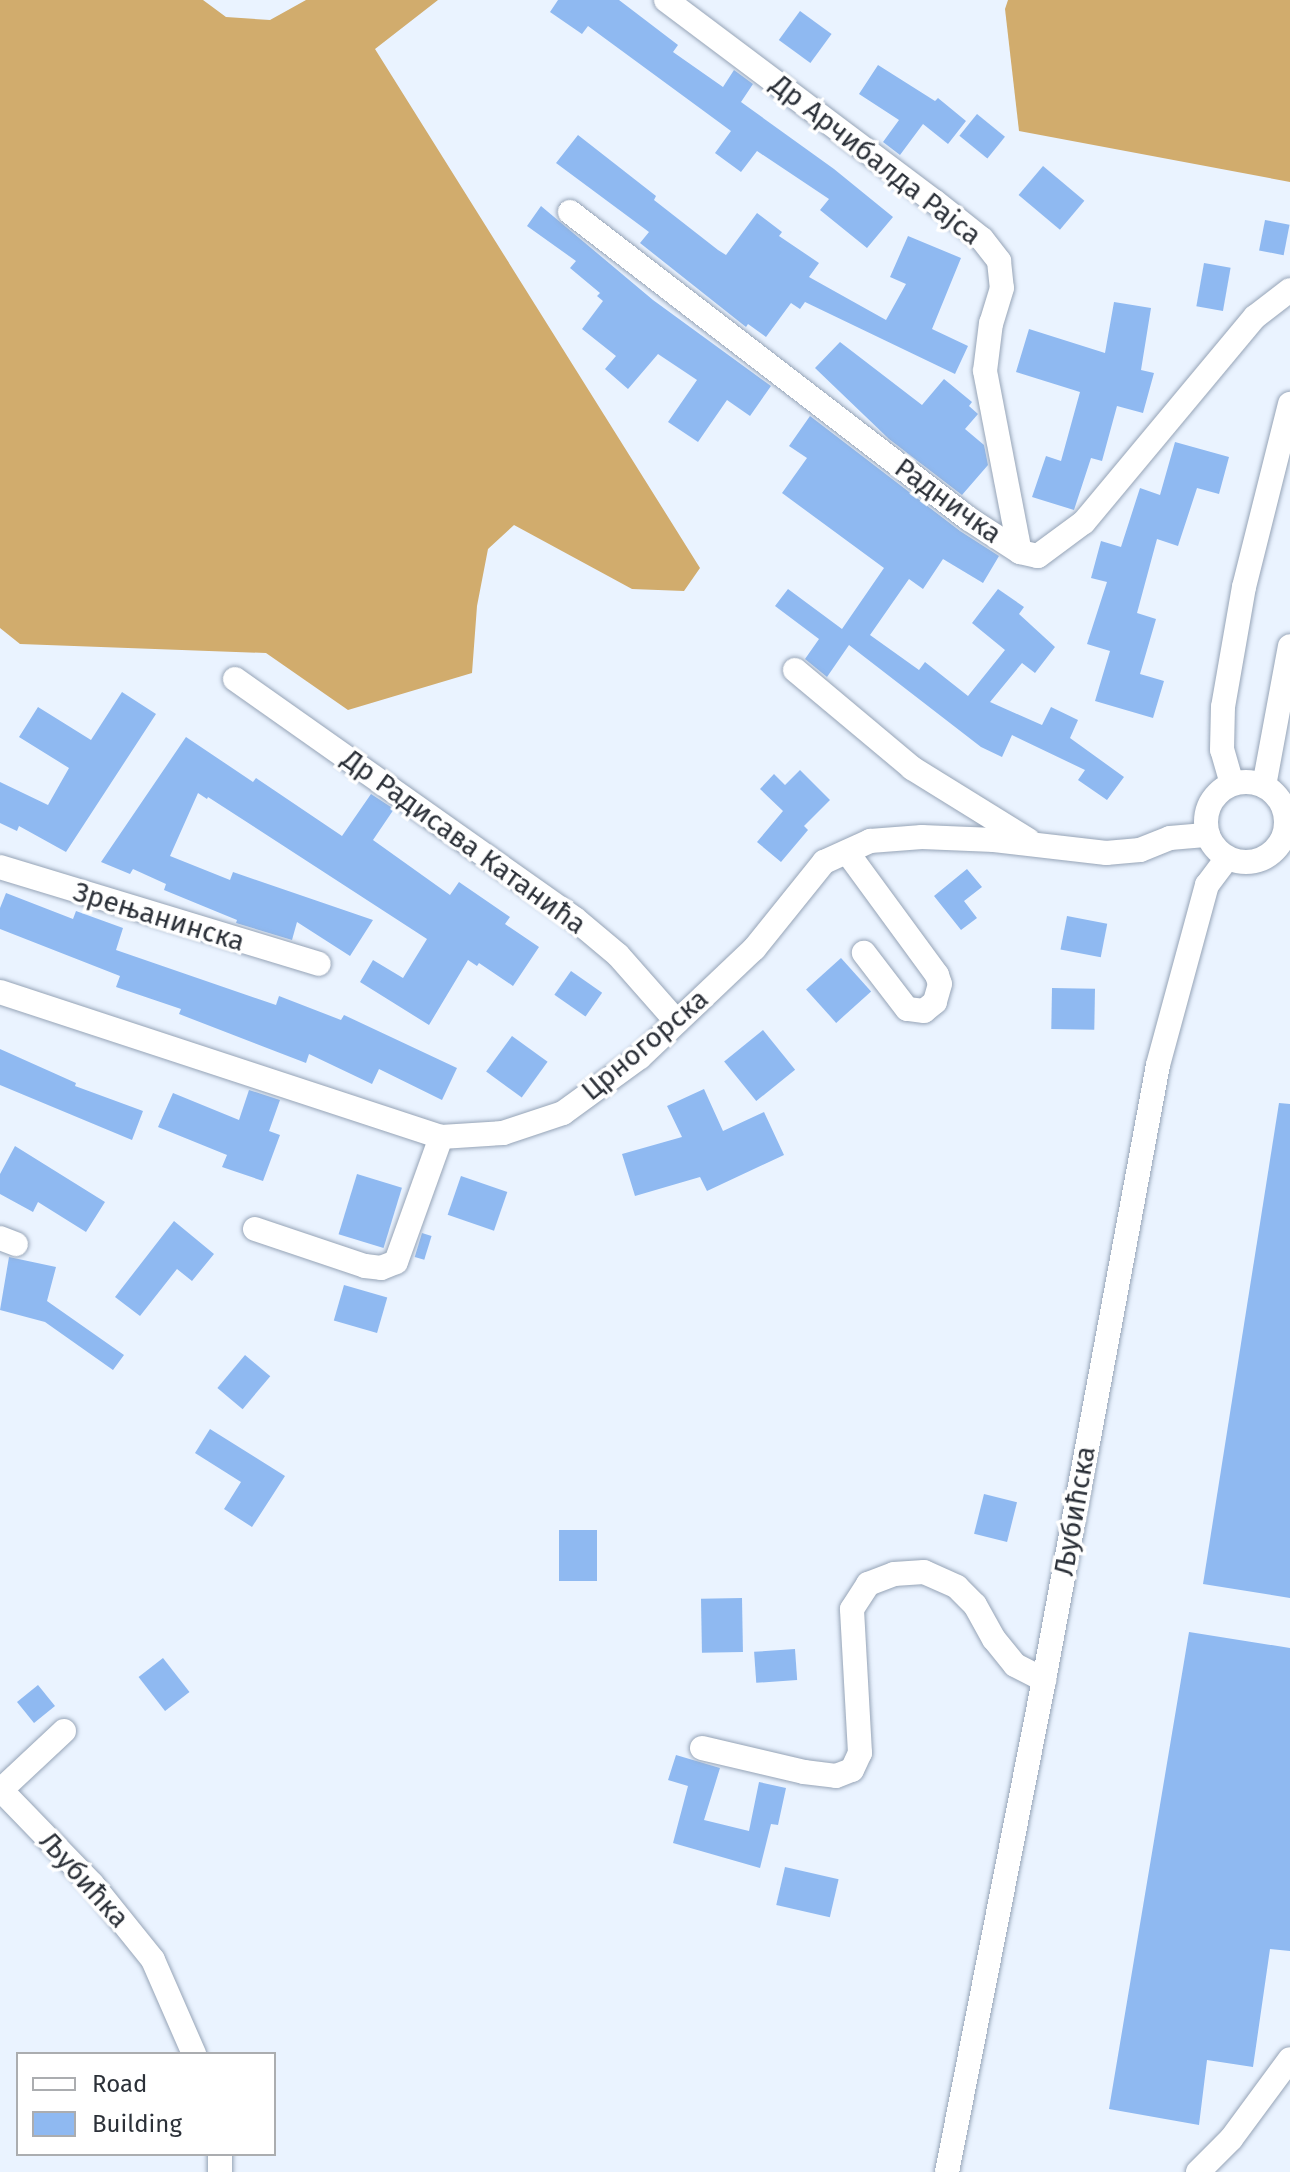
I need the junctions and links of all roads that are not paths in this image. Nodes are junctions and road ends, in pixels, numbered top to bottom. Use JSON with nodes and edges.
{"nodes":[{"id":1,"x":666,"y":0,"type":"edge"},
{"id":2,"x":570,"y":212,"type":"dead end"},
{"id":3,"x":1290,"y":290,"type":"edge"},
{"id":4,"x":1290,"y":404,"type":"edge"},
{"id":5,"x":1020,"y":552,"type":"junction"},
{"id":6,"x":1290,"y":646,"type":"edge"},
{"id":7,"x":795,"y":670,"type":"dead end"},
{"id":8,"x":235,"y":679,"type":"dead end"},
{"id":9,"x":1232,"y":784,"type":"junction"},
{"id":10,"x":1264,"y":786,"type":"junction"},
{"id":11,"x":1208,"y":835,"type":"junction"},
{"id":12,"x":1033,"y":844,"type":"junction"},
{"id":13,"x":1284,"y":849,"type":"edge"},
{"id":14,"x":847,"y":852,"type":"junction"},
{"id":15,"x":1227,"y":858,"type":"junction"},
{"id":16,"x":0,"y":867,"type":"edge"},
{"id":17,"x":864,"y":953,"type":"dead end"},
{"id":18,"x":319,"y":964,"type":"dead end"},
{"id":19,"x":0,"y":992,"type":"edge"},
{"id":20,"x":677,"y":1022,"type":"junction"},
{"id":21,"x":441,"y":1137,"type":"junction"},
{"id":22,"x":255,"y":1229,"type":"dead end"},
{"id":23,"x":1044,"y":1680,"type":"junction"},
{"id":24,"x":64,"y":1731,"type":"dead end"},
{"id":25,"x":702,"y":1748,"type":"dead end"},
{"id":26,"x":193,"y":2052,"type":"edge"},
{"id":27,"x":1290,"y":2059,"type":"edge"},
{"id":28,"x":954,"y":2170,"type":"edge"},
{"id":29,"x":1198,"y":2172,"type":"edge"}],
"edges":[{"from":1,"to":5,"type":"street","name":"Др Арчибалда Рајса"},
{"from":2,"to":5,"type":"street","name":"Радничка"},
{"from":3,"to":5,"type":"street","name":"Радничка"},
{"from":4,"to":9,"type":"street"},
{"from":6,"to":10,"type":"street"},
{"from":7,"to":12,"type":"street"},
{"from":8,"to":20,"type":"street","name":"Др Радисава Катанића"},
{"from":9,"to":10,"type":"street"},
{"from":9,"to":11,"type":"street"},
{"from":10,"to":13,"type":"street"},
{"from":11,"to":12,"type":"street","name":"Црногорска"},
{"from":11,"to":15,"type":"street"},
{"from":12,"to":14,"type":"street","name":"Црногорска"},
{"from":13,"to":15,"type":"street"},
{"from":14,"to":17,"type":"street"},
{"from":14,"to":20,"type":"street","name":"Црногорска"},
{"from":15,"to":23,"type":"street","name":"Љубићска"},
{"from":16,"to":18,"type":"street","name":"Зрењанинска"},
{"from":19,"to":21,"type":"street","name":"Црногорска"},
{"from":20,"to":21,"type":"street","name":"Црногорска"},
{"from":21,"to":22,"type":"street"},
{"from":23,"to":25,"type":"street"},
{"from":23,"to":28,"type":"street","name":"Љубићска"},
{"from":24,"to":26,"type":"street","name":"Љубићка"},
{"from":27,"to":29,"type":"street"}]}
